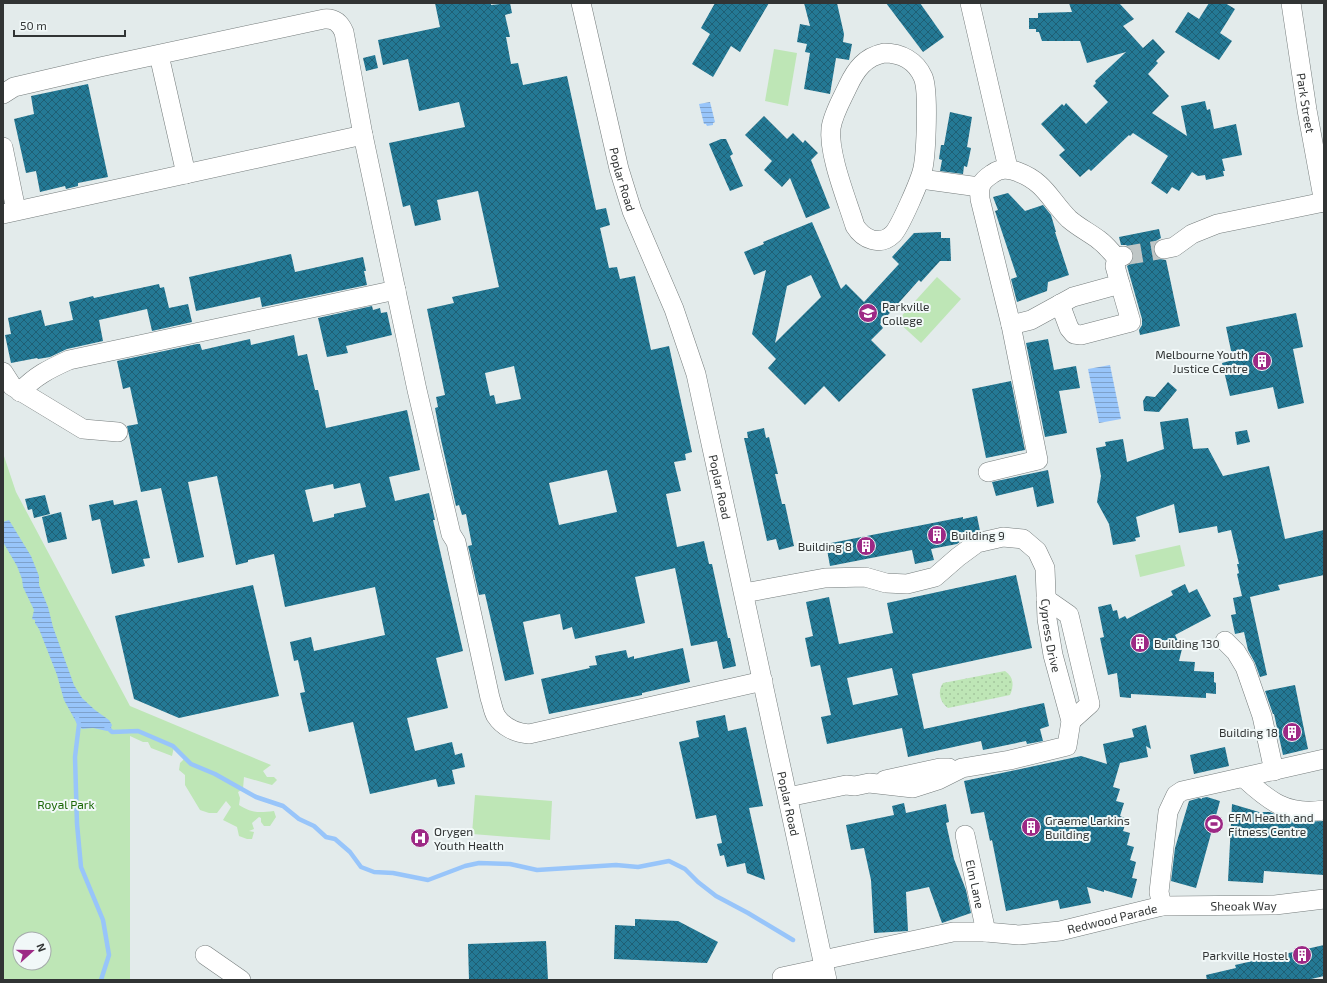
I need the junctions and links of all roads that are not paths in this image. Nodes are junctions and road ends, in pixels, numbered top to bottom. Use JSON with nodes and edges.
{"nodes":[{"id":1,"x":581,"y":3,"type":"edge"},
{"id":2,"x":970,"y":3,"type":"edge"},
{"id":3,"x":1291,"y":3,"type":"edge"},
{"id":4,"x":159,"y":55,"type":"junction"},
{"id":5,"x":3,"y":94,"type":"edge"},
{"id":6,"x":1316,"y":108,"type":"edge"},
{"id":7,"x":364,"y":136,"type":"junction"},
{"id":8,"x":3,"y":147,"type":"edge"},
{"id":9,"x":1008,"y":168,"type":"junction"},
{"id":10,"x":186,"y":174,"type":"junction"},
{"id":11,"x":921,"y":179,"type":"junction"},
{"id":12,"x":979,"y":187,"type":"junction"},
{"id":13,"x":1324,"y":202,"type":"edge"},
{"id":14,"x":10,"y":212,"type":"edge"},
{"id":15,"x":1164,"y":250,"type":"tunnel mouth"},
{"id":16,"x":1120,"y":284,"type":"junction"},
{"id":17,"x":396,"y":290,"type":"junction"},
{"id":18,"x":1060,"y":304,"type":"junction"},
{"id":19,"x":1011,"y":325,"type":"junction"},
{"id":20,"x":3,"y":372,"type":"edge"},
{"id":21,"x":20,"y":392,"type":"junction"},
{"id":22,"x":118,"y":432,"type":"dead end"},
{"id":23,"x":988,"y":472,"type":"dead end"},
{"id":24,"x":744,"y":593,"type":"junction"},
{"id":25,"x":1225,"y":641,"type":"dead end"},
{"id":26,"x":763,"y":681,"type":"junction"},
{"id":27,"x":1324,"y":759,"type":"edge"},
{"id":28,"x":1274,"y":771,"type":"junction"},
{"id":29,"x":1244,"y":778,"type":"junction"},
{"id":30,"x":788,"y":797,"type":"junction"},
{"id":31,"x":1324,"y":810,"type":"edge"},
{"id":32,"x":965,"y":835,"type":"dead end"},
{"id":33,"x":1324,"y":899,"type":"edge"},
{"id":34,"x":1162,"y":906,"type":"junction"},
{"id":35,"x":986,"y":932,"type":"junction"},
{"id":36,"x":205,"y":954,"type":"dead end"},
{"id":37,"x":825,"y":969,"type":"edge"},
{"id":38,"x":241,"y":980,"type":"edge"},
{"id":39,"x":783,"y":980,"type":"edge"}],
"edges":[{"from":1,"to":24,"type":"street","name":"Poplar Road"},
{"from":2,"to":9,"type":"street"},
{"from":3,"to":6,"type":"street","name":"Park Street"},
{"from":4,"to":5,"type":"street"},
{"from":4,"to":7,"type":"street"},
{"from":4,"to":10,"type":"street"},
{"from":6,"to":13,"type":"street","name":"Park Street"},
{"from":7,"to":10,"type":"street"},
{"from":7,"to":17,"type":"street"},
{"from":8,"to":14,"type":"street"},
{"from":9,"to":12,"type":"street"},
{"from":9,"to":16,"type":"street"},
{"from":10,"to":14,"type":"street"},
{"from":11,"to":11,"type":"street"},
{"from":11,"to":12,"type":"street"},
{"from":12,"to":19,"type":"street"},
{"from":13,"to":15,"type":"street"},
{"from":16,"to":18,"type":"street"},
{"from":16,"to":18,"type":"street"},
{"from":17,"to":21,"type":"street"},
{"from":17,"to":26,"type":"street"},
{"from":18,"to":19,"type":"street"},
{"from":19,"to":23,"type":"street"},
{"from":20,"to":21,"type":"street"},
{"from":21,"to":22,"type":"street"},
{"from":24,"to":26,"type":"street","name":"Poplar Road"},
{"from":24,"to":30,"type":"street","name":"Cypress Drive"},
{"from":25,"to":28,"type":"street"},
{"from":26,"to":30,"type":"street","name":"Poplar Road"},
{"from":27,"to":28,"type":"street","name":"Redwood Parade"},
{"from":28,"to":29,"type":"street","name":"Redwood Parade"},
{"from":29,"to":31,"type":"street"},
{"from":29,"to":34,"type":"street","name":"Redwood Parade"},
{"from":30,"to":37,"type":"street","name":"Poplar Road"},
{"from":32,"to":35,"type":"street","name":"Elm Lane"},
{"from":33,"to":34,"type":"street","name":"Sheoak Way"},
{"from":34,"to":35,"type":"street","name":"Redwood Parade"},
{"from":35,"to":37,"type":"street","name":"Redwood Parade"},
{"from":36,"to":38,"type":"street"},
{"from":37,"to":39,"type":"street","name":"Redwood Parade"}]}
